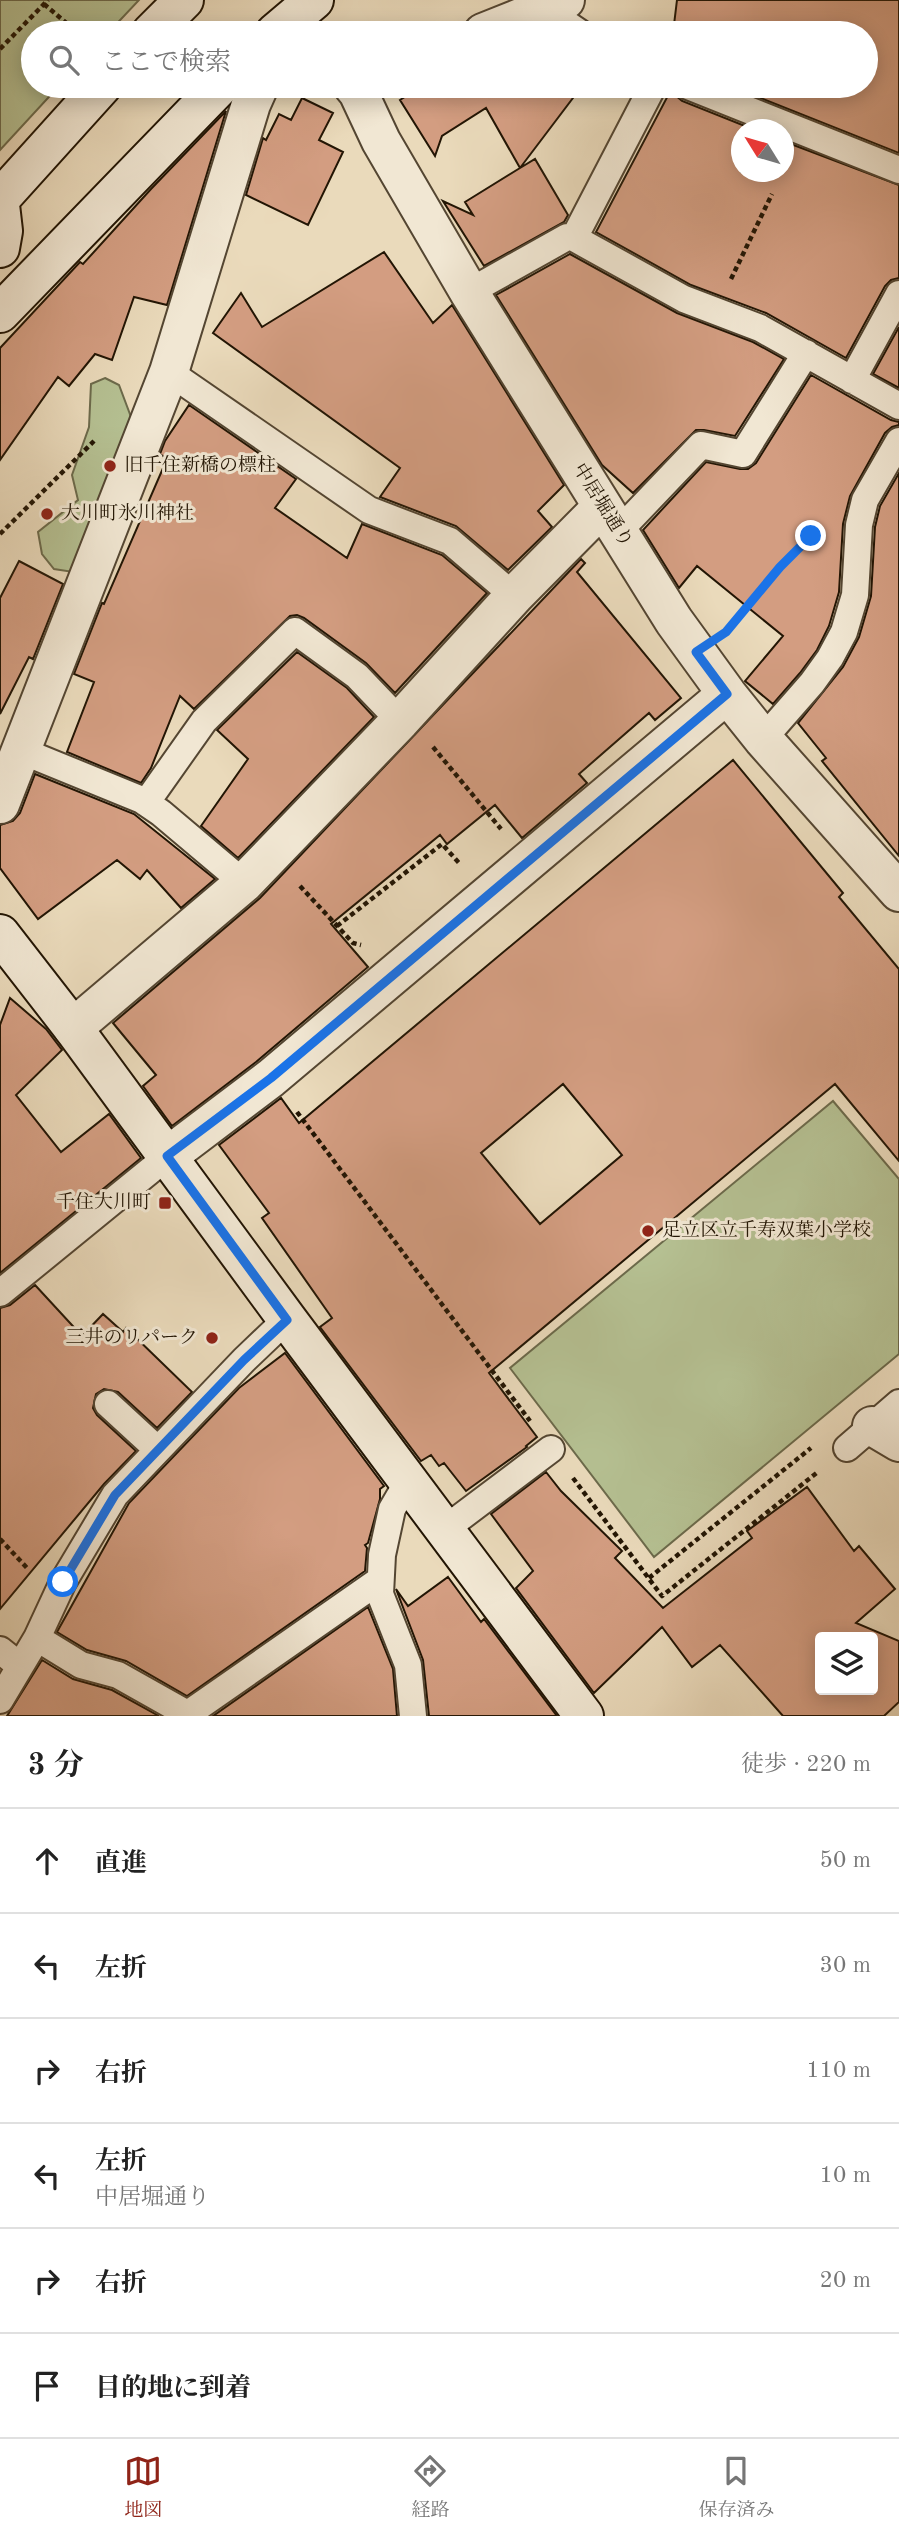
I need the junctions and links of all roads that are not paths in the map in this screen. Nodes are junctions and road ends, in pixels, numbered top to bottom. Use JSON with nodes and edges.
{"nodes":[{"id":1,"x":184,"y":0,"type":"edge"},
{"id":2,"x":554,"y":4,"type":"edge"},
{"id":3,"x":163,"y":21,"type":"edge"},
{"id":4,"x":512,"y":21,"type":"edge"},
{"id":5,"x":569,"y":21,"type":"edge"},
{"id":6,"x":91,"y":98,"type":"edge"},
{"id":7,"x":208,"y":98,"type":"edge"},
{"id":8,"x":254,"y":98,"type":"edge"},
{"id":9,"x":361,"y":98,"type":"edge"},
{"id":10,"x":647,"y":98,"type":"edge"},
{"id":11,"x":718,"y":98,"type":"edge"},
{"id":12,"x":899,"y":170,"type":"edge"},
{"id":13,"x":0,"y":199,"type":"edge"},
{"id":14,"x":0,"y":205,"type":"edge"},
{"id":15,"x":574,"y":238,"type":"junction"},
{"id":16,"x":0,"y":248,"type":"edge"},
{"id":17,"x":469,"y":292,"type":"junction"},
{"id":18,"x":899,"y":294,"type":"edge"},
{"id":19,"x":0,"y":313,"type":"edge"},
{"id":20,"x":806,"y":353,"type":"junction"},
{"id":21,"x":169,"y":372,"type":"junction"},
{"id":22,"x":852,"y":380,"type":"junction"},
{"id":23,"x":899,"y":406,"type":"edge"},
{"id":24,"x":899,"y":441,"type":"edge"},
{"id":25,"x":610,"y":519,"type":"junction"},
{"id":26,"x":514,"y":596,"type":"junction"},
{"id":27,"x":727,"y":694,"type":"junction"},
{"id":28,"x":403,"y":717,"type":"junction"},
{"id":29,"x":763,"y":738,"type":"junction"},
{"id":30,"x":22,"y":751,"type":"junction"},
{"id":31,"x":146,"y":803,"type":"junction"},
{"id":32,"x":0,"y":804,"type":"edge"},
{"id":33,"x":244,"y":883,"type":"junction"},
{"id":34,"x":899,"y":891,"type":"edge"},
{"id":35,"x":0,"y":934,"type":"edge"},
{"id":36,"x":74,"y":1028,"type":"junction"},
{"id":37,"x":167,"y":1156,"type":"junction"},
{"id":38,"x":0,"y":1293,"type":"edge"},
{"id":39,"x":287,"y":1320,"type":"junction"},
{"id":40,"x":108,"y":1404,"type":"dead end"},
{"id":41,"x":551,"y":1449,"type":"road end"},
{"id":42,"x":158,"y":1450,"type":"junction"},
{"id":43,"x":409,"y":1480,"type":"junction"},
{"id":44,"x":446,"y":1528,"type":"junction"},
{"id":45,"x":380,"y":1580,"type":"junction"},
{"id":46,"x":37,"y":1638,"type":"junction"},
{"id":47,"x":10,"y":1658,"type":"edge"},
{"id":48,"x":0,"y":1700,"type":"edge"},
{"id":49,"x":190,"y":1715,"type":"edge"},
{"id":50,"x":413,"y":1716,"type":"edge"},
{"id":51,"x":584,"y":1716,"type":"edge"}],
"edges":[{"from":1,"to":3,"type":"street"},
{"from":2,"to":4,"type":"street"},
{"from":2,"to":5,"type":"lane"},
{"from":6,"to":13,"type":"street"},
{"from":7,"to":19,"type":"street"},
{"from":8,"to":21,"type":"street"},
{"from":9,"to":17,"type":"street","name":"中居堀通り"},
{"from":10,"to":15,"type":"lane"},
{"from":11,"to":12,"type":"lane"},
{"from":14,"to":16,"type":"street"},
{"from":15,"to":17,"type":"lane"},
{"from":15,"to":20,"type":"lane"},
{"from":17,"to":25,"type":"street","name":"中居堀通り"},
{"from":18,"to":22,"type":"lane"},
{"from":20,"to":22,"type":"lane"},
{"from":20,"to":25,"type":"lane"},
{"from":21,"to":26,"type":"lane"},
{"from":21,"to":30,"type":"street"},
{"from":22,"to":23,"type":"lane"},
{"from":24,"to":29,"type":"lane"},
{"from":25,"to":26,"type":"street"},
{"from":25,"to":27,"type":"street","name":"中居堀通り"},
{"from":26,"to":28,"type":"street"},
{"from":27,"to":29,"type":"street","name":"中居堀通り"},
{"from":27,"to":37,"type":"street"},
{"from":28,"to":31,"type":"lane"},
{"from":28,"to":33,"type":"street"},
{"from":29,"to":34,"type":"street","name":"中居堀通り"},
{"from":30,"to":31,"type":"lane"},
{"from":30,"to":32,"type":"street"},
{"from":31,"to":33,"type":"lane"},
{"from":33,"to":36,"type":"street"},
{"from":35,"to":36,"type":"street"},
{"from":36,"to":37,"type":"street"},
{"from":37,"to":38,"type":"lane"},
{"from":37,"to":39,"type":"street"},
{"from":39,"to":42,"type":"lane"},
{"from":39,"to":43,"type":"street"},
{"from":40,"to":42,"type":"lane"},
{"from":41,"to":44,"type":"lane"},
{"from":42,"to":46,"type":"lane"},
{"from":43,"to":44,"type":"street"},
{"from":43,"to":45,"type":"lane"},
{"from":44,"to":51,"type":"street"},
{"from":45,"to":49,"type":"lane"},
{"from":45,"to":50,"type":"lane"},
{"from":46,"to":47,"type":"lane"},
{"from":46,"to":49,"type":"lane"},
{"from":47,"to":48,"type":"lane"}]}
